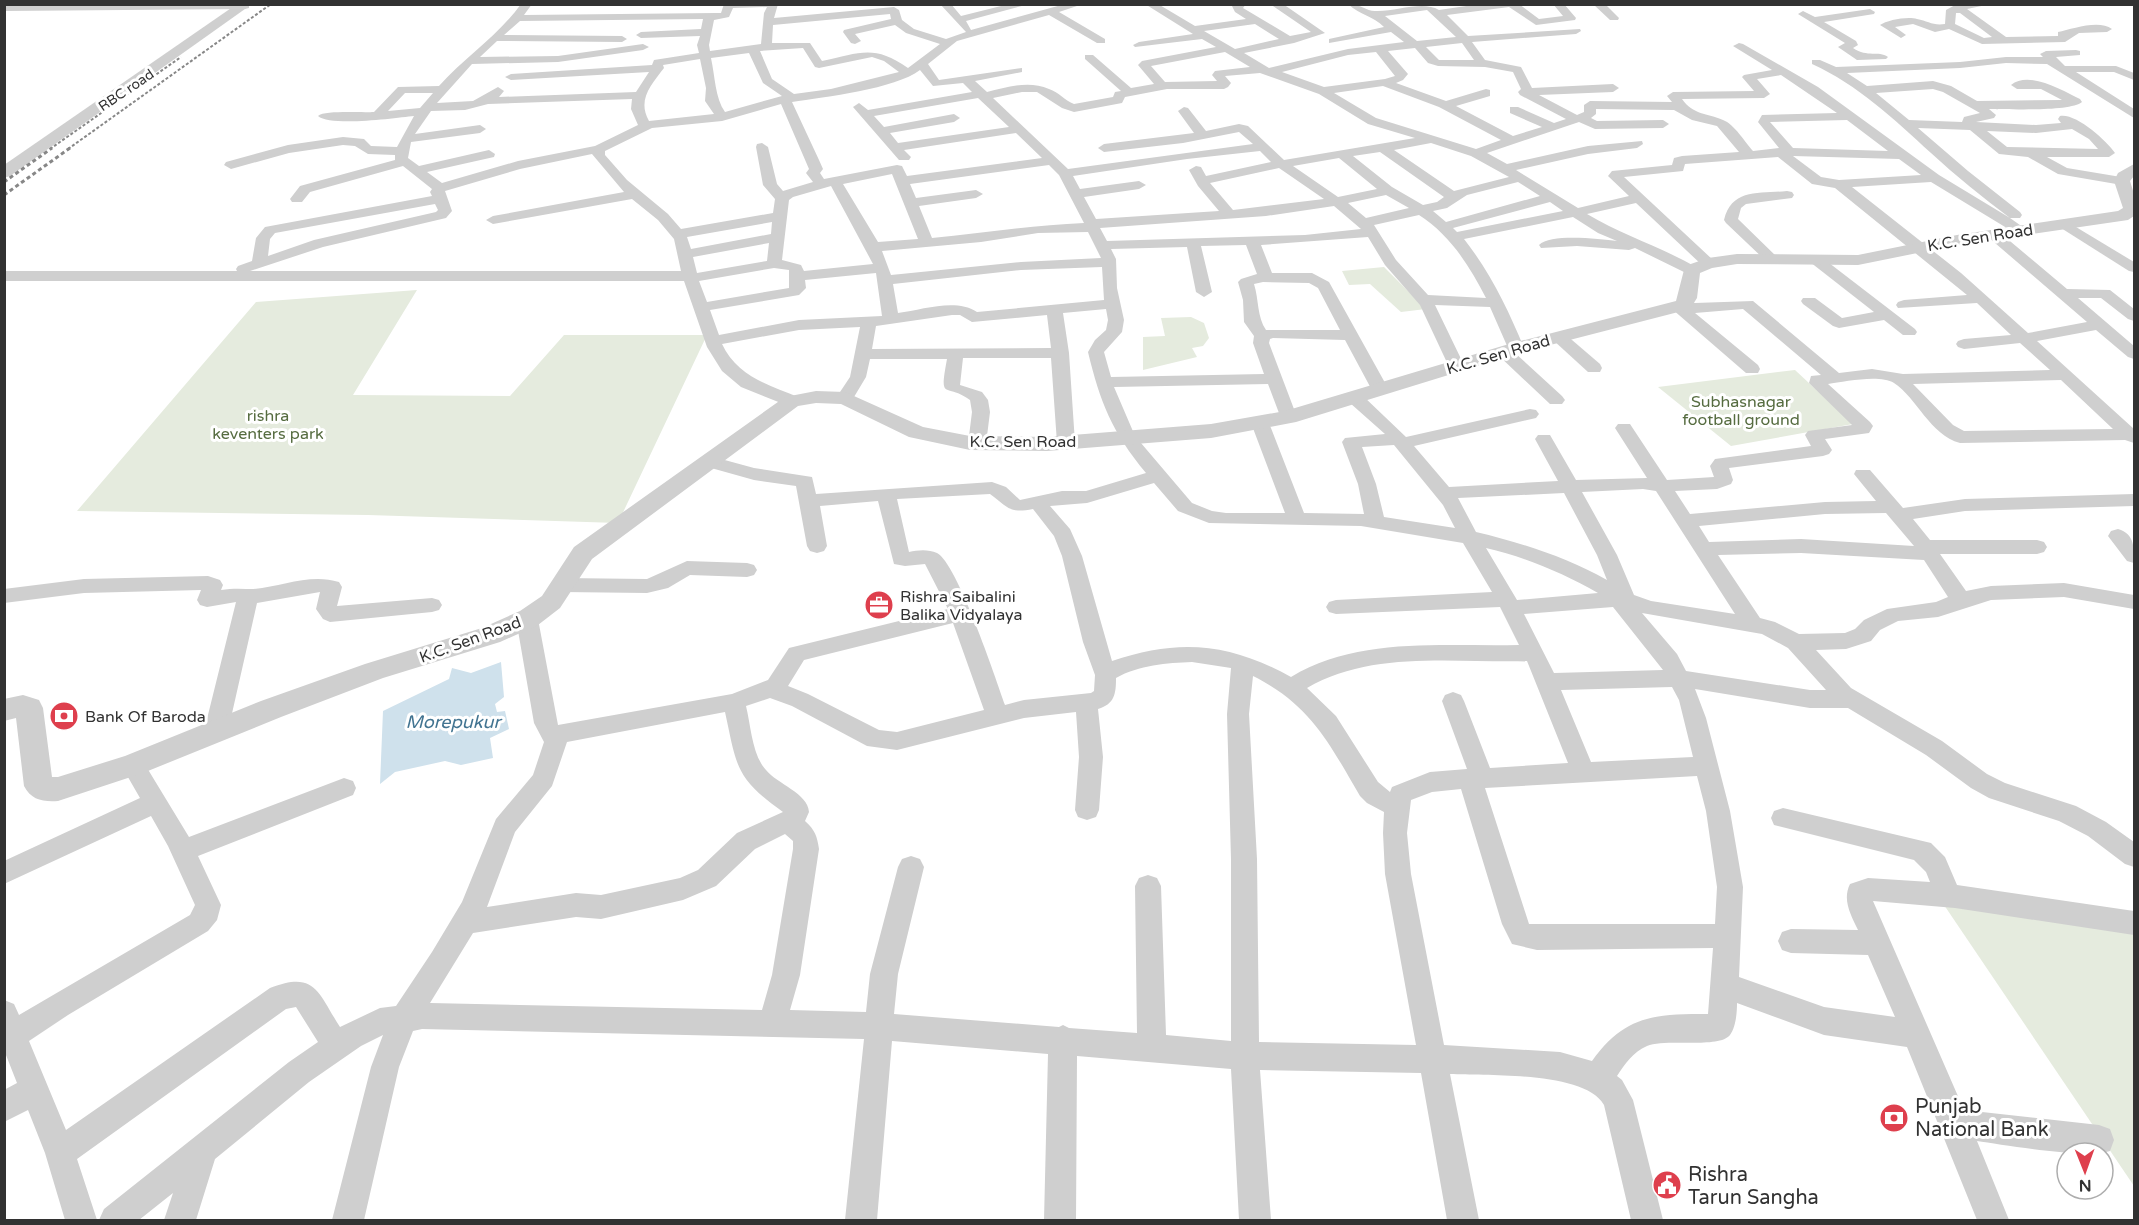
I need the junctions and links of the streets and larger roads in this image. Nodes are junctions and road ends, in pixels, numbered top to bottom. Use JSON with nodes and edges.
{"nodes":[{"id":1,"x":527,"y":4,"type":"edge"},
{"id":2,"x":650,"y":4,"type":"edge"},
{"id":3,"x":765,"y":4,"type":"edge"},
{"id":4,"x":773,"y":4,"type":"edge"},
{"id":5,"x":953,"y":4,"type":"edge"},
{"id":6,"x":1024,"y":4,"type":"edge"},
{"id":7,"x":1078,"y":4,"type":"edge"},
{"id":8,"x":1150,"y":4,"type":"edge"},
{"id":9,"x":1241,"y":4,"type":"edge"},
{"id":10,"x":1293,"y":4,"type":"edge"},
{"id":11,"x":1353,"y":4,"type":"edge"},
{"id":12,"x":1510,"y":4,"type":"edge"},
{"id":13,"x":1558,"y":4,"type":"edge"},
{"id":14,"x":1598,"y":4,"type":"edge"},
{"id":15,"x":1986,"y":4,"type":"edge"},
{"id":16,"x":246,"y":5,"type":"edge"},
{"id":17,"x":730,"y":5,"type":"edge"},
{"id":18,"x":946,"y":5,"type":"edge"},
{"id":19,"x":1276,"y":6,"type":"edge"},
{"id":20,"x":4,"y":8,"type":"edge"},
{"id":21,"x":1431,"y":8,"type":"edge"},
{"id":22,"x":847,"y":9,"type":"edge"},
{"id":23,"x":1962,"y":10,"type":"junction"},
{"id":24,"x":710,"y":12,"type":"edge"},
{"id":25,"x":894,"y":12,"type":"edge"},
{"id":26,"x":1051,"y":12,"type":"junction"},
{"id":27,"x":1870,"y":12,"type":"dead end"},
{"id":28,"x":1803,"y":14,"type":"dead end"},
{"id":29,"x":1377,"y":15,"type":"junction"},
{"id":30,"x":517,"y":18,"type":"junction"},
{"id":31,"x":646,"y":18,"type":"junction"},
{"id":32,"x":1614,"y":18,"type":"dead end"},
{"id":33,"x":959,"y":20,"type":"junction"},
{"id":34,"x":1814,"y":20,"type":"junction"},
{"id":35,"x":1256,"y":21,"type":"junction"},
{"id":36,"x":768,"y":22,"type":"junction"},
{"id":37,"x":1536,"y":22,"type":"junction"},
{"id":38,"x":1950,"y":26,"type":"junction"},
{"id":39,"x":1455,"y":28,"type":"junction"},
{"id":40,"x":1392,"y":29,"type":"junction"},
{"id":41,"x":2107,"y":29,"type":"dead end"},
{"id":42,"x":707,"y":32,"type":"junction"},
{"id":43,"x":1200,"y":32,"type":"junction"},
{"id":44,"x":1576,"y":32,"type":"dead end"},
{"id":45,"x":970,"y":34,"type":"junction"},
{"id":46,"x":1319,"y":34,"type":"junction"},
{"id":47,"x":1901,"y":35,"type":"dead end"},
{"id":48,"x":495,"y":38,"type":"junction"},
{"id":49,"x":1465,"y":39,"type":"junction"},
{"id":50,"x":642,"y":40,"type":"junction"},
{"id":51,"x":2004,"y":40,"type":"junction"},
{"id":52,"x":855,"y":41,"type":"dead end"},
{"id":53,"x":1101,"y":41,"type":"dead end"},
{"id":54,"x":1290,"y":41,"type":"junction"},
{"id":55,"x":1333,"y":41,"type":"junction"},
{"id":56,"x":945,"y":42,"type":"junction"},
{"id":57,"x":1416,"y":44,"type":"junction"},
{"id":58,"x":1139,"y":45,"type":"dead end"},
{"id":59,"x":1739,"y":46,"type":"dead end"},
{"id":60,"x":760,"y":48,"type":"junction"},
{"id":61,"x":1379,"y":48,"type":"junction"},
{"id":62,"x":1232,"y":50,"type":"junction"},
{"id":63,"x":1352,"y":51,"type":"junction"},
{"id":64,"x":2076,"y":53,"type":"dead end"},
{"id":65,"x":704,"y":56,"type":"junction"},
{"id":66,"x":1089,"y":57,"type":"dead end"},
{"id":67,"x":526,"y":59,"type":"junction"},
{"id":68,"x":471,"y":61,"type":"junction"},
{"id":69,"x":890,"y":61,"type":"junction"},
{"id":70,"x":2050,"y":61,"type":"junction"},
{"id":71,"x":921,"y":62,"type":"junction"},
{"id":72,"x":1816,"y":62,"type":"dead end"},
{"id":73,"x":1483,"y":64,"type":"junction"},
{"id":74,"x":658,"y":65,"type":"junction"},
{"id":75,"x":1916,"y":67,"type":"junction"},
{"id":76,"x":1866,"y":69,"type":"junction"},
{"id":77,"x":2063,"y":69,"type":"junction"},
{"id":78,"x":1018,"y":70,"type":"dead end"},
{"id":79,"x":1265,"y":70,"type":"junction"},
{"id":80,"x":1836,"y":70,"type":"junction"},
{"id":81,"x":1781,"y":72,"type":"junction"},
{"id":82,"x":908,"y":73,"type":"junction"},
{"id":83,"x":837,"y":74,"type":"dead end"},
{"id":84,"x":2134,"y":76,"type":"edge"},
{"id":85,"x":511,"y":77,"type":"junction"},
{"id":86,"x":822,"y":80,"type":"dead end"},
{"id":87,"x":1385,"y":83,"type":"junction"},
{"id":88,"x":2017,"y":85,"type":"dead end"},
{"id":89,"x":1162,"y":86,"type":"junction"},
{"id":90,"x":1892,"y":87,"type":"junction"},
{"id":91,"x":442,"y":88,"type":"junction"},
{"id":92,"x":1613,"y":88,"type":"dead end"},
{"id":93,"x":500,"y":89,"type":"junction"},
{"id":94,"x":977,"y":90,"type":"junction"},
{"id":95,"x":1865,"y":90,"type":"junction"},
{"id":96,"x":643,"y":91,"type":"junction"},
{"id":97,"x":841,"y":91,"type":"junction"},
{"id":98,"x":1323,"y":91,"type":"junction"},
{"id":99,"x":1535,"y":91,"type":"junction"},
{"id":100,"x":1129,"y":92,"type":"junction"},
{"id":101,"x":1486,"y":93,"type":"dead end"},
{"id":102,"x":788,"y":99,"type":"junction"},
{"id":103,"x":490,"y":101,"type":"junction"},
{"id":104,"x":1446,"y":105,"type":"junction"},
{"id":105,"x":2040,"y":105,"type":"junction"},
{"id":106,"x":1976,"y":106,"type":"junction"},
{"id":107,"x":1683,"y":109,"type":"junction"},
{"id":108,"x":424,"y":110,"type":"junction"},
{"id":109,"x":1514,"y":110,"type":"dead end"},
{"id":110,"x":1184,"y":111,"type":"dead end"},
{"id":111,"x":864,"y":114,"type":"junction"},
{"id":112,"x":2134,"y":114,"type":"edge"},
{"id":113,"x":378,"y":115,"type":"junction"},
{"id":114,"x":324,"y":116,"type":"dead end"},
{"id":115,"x":722,"y":117,"type":"junction"},
{"id":116,"x":1851,"y":117,"type":"junction"},
{"id":117,"x":954,"y":118,"type":"dead end"},
{"id":118,"x":1581,"y":118,"type":"junction"},
{"id":119,"x":1664,"y":124,"type":"dead end"},
{"id":120,"x":1906,"y":124,"type":"junction"},
{"id":121,"x":2074,"y":125,"type":"junction"},
{"id":122,"x":645,"y":126,"type":"junction"},
{"id":123,"x":1972,"y":126,"type":"junction"},
{"id":124,"x":1554,"y":127,"type":"junction"},
{"id":125,"x":1866,"y":127,"type":"junction"},
{"id":126,"x":1768,"y":128,"type":"junction"},
{"id":127,"x":480,"y":129,"type":"dead end"},
{"id":128,"x":1021,"y":129,"type":"junction"},
{"id":129,"x":881,"y":131,"type":"junction"},
{"id":130,"x":1203,"y":136,"type":"junction"},
{"id":131,"x":1434,"y":139,"type":"junction"},
{"id":132,"x":1512,"y":141,"type":"junction"},
{"id":133,"x":1637,"y":144,"type":"dead end"},
{"id":134,"x":762,"y":147,"type":"dead end"},
{"id":135,"x":896,"y":147,"type":"junction"},
{"id":136,"x":1262,"y":147,"type":"junction"},
{"id":137,"x":1104,"y":148,"type":"dead end"},
{"id":138,"x":1383,"y":148,"type":"junction"},
{"id":139,"x":599,"y":149,"type":"junction"},
{"id":140,"x":403,"y":150,"type":"junction"},
{"id":141,"x":1785,"y":152,"type":"junction"},
{"id":142,"x":2027,"y":152,"type":"junction"},
{"id":143,"x":1476,"y":153,"type":"junction"},
{"id":144,"x":1852,"y":153,"type":"junction"},
{"id":145,"x":489,"y":154,"type":"dead end"},
{"id":146,"x":1342,"y":154,"type":"junction"},
{"id":147,"x":1749,"y":154,"type":"junction"},
{"id":148,"x":1187,"y":155,"type":"junction"},
{"id":149,"x":1903,"y":155,"type":"junction"},
{"id":150,"x":971,"y":160,"type":"dead end"},
{"id":151,"x":1050,"y":161,"type":"junction"},
{"id":152,"x":1281,"y":164,"type":"junction"},
{"id":153,"x":231,"y":165,"type":"dead end"},
{"id":154,"x":1505,"y":168,"type":"junction"},
{"id":155,"x":416,"y":171,"type":"junction"},
{"id":156,"x":903,"y":172,"type":"junction"},
{"id":157,"x":4,"y":173,"type":"edge"},
{"id":158,"x":1065,"y":173,"type":"junction"},
{"id":159,"x":2128,"y":175,"type":"edge"},
{"id":160,"x":1520,"y":178,"type":"junction"},
{"id":161,"x":1934,"y":178,"type":"junction"},
{"id":162,"x":1202,"y":181,"type":"junction"},
{"id":163,"x":1885,"y":181,"type":"junction"},
{"id":164,"x":828,"y":182,"type":"junction"},
{"id":165,"x":1839,"y":184,"type":"junction"},
{"id":166,"x":1138,"y":185,"type":"dead end"},
{"id":167,"x":1389,"y":190,"type":"junction"},
{"id":168,"x":440,"y":192,"type":"junction"},
{"id":169,"x":635,"y":194,"type":"junction"},
{"id":170,"x":976,"y":194,"type":"dead end"},
{"id":171,"x":1077,"y":194,"type":"junction"},
{"id":172,"x":1786,"y":195,"type":"dead end"},
{"id":173,"x":1455,"y":198,"type":"junction"},
{"id":174,"x":1551,"y":198,"type":"junction"},
{"id":175,"x":1639,"y":198,"type":"junction"},
{"id":176,"x":297,"y":199,"type":"dead end"},
{"id":177,"x":782,"y":199,"type":"junction"},
{"id":178,"x":1335,"y":202,"type":"junction"},
{"id":179,"x":911,"y":203,"type":"junction"},
{"id":180,"x":2132,"y":209,"type":"edge"},
{"id":181,"x":1423,"y":210,"type":"junction"},
{"id":182,"x":1574,"y":213,"type":"junction"},
{"id":183,"x":281,"y":215,"type":"dead end"},
{"id":184,"x":1230,"y":215,"type":"junction"},
{"id":185,"x":780,"y":216,"type":"junction"},
{"id":186,"x":494,"y":220,"type":"dead end"},
{"id":187,"x":2066,"y":225,"type":"junction"},
{"id":188,"x":1093,"y":226,"type":"junction"},
{"id":189,"x":1368,"y":228,"type":"junction"},
{"id":190,"x":2028,"y":229,"type":"junction"},
{"id":191,"x":1448,"y":232,"type":"junction"},
{"id":192,"x":678,"y":234,"type":"junction"},
{"id":193,"x":1992,"y":234,"type":"junction"},
{"id":194,"x":777,"y":237,"type":"junction"},
{"id":195,"x":1193,"y":241,"type":"junction"},
{"id":196,"x":1254,"y":241,"type":"junction"},
{"id":197,"x":927,"y":242,"type":"junction"},
{"id":198,"x":1545,"y":245,"type":"dead end"},
{"id":199,"x":1645,"y":246,"type":"junction"},
{"id":200,"x":873,"y":247,"type":"junction"},
{"id":201,"x":1918,"y":247,"type":"junction"},
{"id":202,"x":686,"y":254,"type":"junction"},
{"id":203,"x":1106,"y":254,"type":"junction"},
{"id":204,"x":1771,"y":258,"type":"junction"},
{"id":205,"x":1815,"y":259,"type":"junction"},
{"id":206,"x":259,"y":263,"type":"junction"},
{"id":207,"x":774,"y":264,"type":"junction"},
{"id":208,"x":1700,"y":266,"type":"junction"},
{"id":209,"x":2134,"y":268,"type":"edge"},
{"id":210,"x":228,"y":274,"type":"junction"},
{"id":211,"x":884,"y":274,"type":"junction"},
{"id":212,"x":4,"y":276,"type":"edge"},
{"id":213,"x":798,"y":276,"type":"junction"},
{"id":214,"x":691,"y":277,"type":"junction"},
{"id":215,"x":1264,"y":277,"type":"junction"},
{"id":216,"x":1204,"y":292,"type":"dead end"},
{"id":217,"x":2063,"y":294,"type":"junction"},
{"id":218,"x":1980,"y":298,"type":"junction"},
{"id":219,"x":1424,"y":300,"type":"junction"},
{"id":220,"x":1809,"y":301,"type":"dead end"},
{"id":221,"x":1496,"y":303,"type":"junction"},
{"id":222,"x":1112,"y":304,"type":"junction"},
{"id":223,"x":1904,"y":305,"type":"dead end"},
{"id":224,"x":1681,"y":306,"type":"junction"},
{"id":225,"x":702,"y":307,"type":"junction"},
{"id":226,"x":1054,"y":309,"type":"junction"},
{"id":227,"x":1887,"y":315,"type":"junction"},
{"id":228,"x":2134,"y":316,"type":"edge"},
{"id":229,"x":891,"y":320,"type":"junction"},
{"id":230,"x":869,"y":322,"type":"junction"},
{"id":231,"x":1839,"y":323,"type":"junction"},
{"id":232,"x":2099,"y":325,"type":"junction"},
{"id":233,"x":1910,"y":332,"type":"dead end"},
{"id":234,"x":1352,"y":335,"type":"junction"},
{"id":235,"x":1262,"y":336,"type":"junction"},
{"id":236,"x":1559,"y":337,"type":"junction"},
{"id":237,"x":1858,"y":337,"type":"dead end"},
{"id":238,"x":2025,"y":338,"type":"junction"},
{"id":239,"x":713,"y":341,"type":"junction"},
{"id":240,"x":1964,"y":344,"type":"dead end"},
{"id":241,"x":1510,"y":350,"type":"junction"},
{"id":242,"x":1061,"y":353,"type":"junction"},
{"id":243,"x":863,"y":354,"type":"junction"},
{"id":244,"x":956,"y":354,"type":"junction"},
{"id":245,"x":2134,"y":354,"type":"edge"},
{"id":246,"x":1456,"y":365,"type":"junction"},
{"id":247,"x":1594,"y":368,"type":"dead end"},
{"id":248,"x":1752,"y":369,"type":"dead end"},
{"id":249,"x":2066,"y":375,"type":"junction"},
{"id":250,"x":1834,"y":377,"type":"junction"},
{"id":251,"x":1275,"y":379,"type":"junction"},
{"id":252,"x":1899,"y":379,"type":"junction"},
{"id":253,"x":1104,"y":383,"type":"junction"},
{"id":254,"x":1380,"y":390,"type":"junction"},
{"id":255,"x":845,"y":398,"type":"junction"},
{"id":256,"x":1356,"y":399,"type":"junction"},
{"id":257,"x":1556,"y":400,"type":"dead end"},
{"id":258,"x":792,"y":401,"type":"junction"},
{"id":259,"x":1530,"y":414,"type":"dead end"},
{"id":260,"x":1288,"y":417,"type":"junction"},
{"id":261,"x":1260,"y":423,"type":"junction"},
{"id":262,"x":1624,"y":428,"type":"dead end"},
{"id":263,"x":2132,"y":436,"type":"edge"},
{"id":264,"x":1127,"y":437,"type":"junction"},
{"id":265,"x":1544,"y":439,"type":"dead end"},
{"id":266,"x":1400,"y":441,"type":"junction"},
{"id":267,"x":1066,"y":442,"type":"junction"},
{"id":268,"x":976,"y":444,"type":"junction"},
{"id":269,"x":710,"y":462,"type":"junction"},
{"id":270,"x":1863,"y":474,"type":"dead end"},
{"id":271,"x":1159,"y":475,"type":"junction"},
{"id":272,"x":1664,"y":486,"type":"junction"},
{"id":273,"x":1570,"y":487,"type":"junction"},
{"id":274,"x":1445,"y":493,"type":"junction"},
{"id":275,"x":886,"y":495,"type":"junction"},
{"id":276,"x":809,"y":500,"type":"junction"},
{"id":277,"x":2134,"y":500,"type":"edge"},
{"id":278,"x":1037,"y":502,"type":"junction"},
{"id":279,"x":1895,"y":511,"type":"junction"},
{"id":280,"x":1297,"y":520,"type":"junction"},
{"id":281,"x":1375,"y":521,"type":"junction"},
{"id":282,"x":1686,"y":521,"type":"junction"},
{"id":283,"x":2118,"y":536,"type":"dead end"},
{"id":284,"x":1469,"y":537,"type":"junction"},
{"id":285,"x":817,"y":546,"type":"dead end"},
{"id":286,"x":2037,"y":547,"type":"dead end"},
{"id":287,"x":1704,"y":549,"type":"junction"},
{"id":288,"x":1927,"y":551,"type":"junction"},
{"id":289,"x":2134,"y":556,"type":"edge"},
{"id":290,"x":747,"y":570,"type":"dead end"},
{"id":291,"x":562,"y":585,"type":"junction"},
{"id":292,"x":4,"y":596,"type":"edge"},
{"id":293,"x":248,"y":597,"type":"junction"},
{"id":294,"x":1619,"y":597,"type":"junction"},
{"id":295,"x":1961,"y":600,"type":"junction"},
{"id":296,"x":2134,"y":602,"type":"edge"},
{"id":297,"x":1508,"y":604,"type":"junction"},
{"id":298,"x":432,"y":605,"type":"dead end"},
{"id":299,"x":1336,"y":607,"type":"dead end"},
{"id":300,"x":959,"y":614,"type":"junction"},
{"id":301,"x":527,"y":619,"type":"junction"},
{"id":302,"x":1752,"y":622,"type":"junction"},
{"id":303,"x":1796,"y":642,"type":"junction"},
{"id":304,"x":1534,"y":653,"type":"junction"},
{"id":305,"x":1243,"y":662,"type":"junction"},
{"id":306,"x":1106,"y":674,"type":"junction"},
{"id":307,"x":1679,"y":678,"type":"junction"},
{"id":308,"x":1547,"y":682,"type":"junction"},
{"id":309,"x":1292,"y":687,"type":"junction"},
{"id":310,"x":771,"y":689,"type":"junction"},
{"id":311,"x":1851,"y":699,"type":"junction"},
{"id":312,"x":1453,"y":700,"type":"dead end"},
{"id":313,"x":734,"y":702,"type":"junction"},
{"id":314,"x":1086,"y":702,"type":"junction"},
{"id":315,"x":4,"y":710,"type":"edge"},
{"id":316,"x":998,"y":717,"type":"junction"},
{"id":317,"x":216,"y":731,"type":"junction"},
{"id":318,"x":555,"y":740,"type":"junction"},
{"id":319,"x":134,"y":765,"type":"junction"},
{"id":320,"x":1706,"y":766,"type":"junction"},
{"id":321,"x":1584,"y":772,"type":"junction"},
{"id":322,"x":1476,"y":778,"type":"junction"},
{"id":323,"x":344,"y":788,"type":"dead end"},
{"id":324,"x":156,"y":802,"type":"junction"},
{"id":325,"x":1396,"y":807,"type":"junction"},
{"id":326,"x":1088,"y":810,"type":"dead end"},
{"id":327,"x":1783,"y":818,"type":"dead end"},
{"id":328,"x":786,"y":821,"type":"junction"},
{"id":329,"x":183,"y":851,"type":"junction"},
{"id":330,"x":2134,"y":856,"type":"edge"},
{"id":331,"x":911,"y":867,"type":"dead end"},
{"id":332,"x":4,"y":873,"type":"edge"},
{"id":333,"x":1148,"y":886,"type":"dead end"},
{"id":334,"x":1948,"y":895,"type":"junction"},
{"id":335,"x":465,"y":922,"type":"junction"},
{"id":336,"x":2134,"y":923,"type":"edge"},
{"id":337,"x":1726,"y":936,"type":"junction"},
{"id":338,"x":1791,"y":940,"type":"dead end"},
{"id":339,"x":1877,"y":943,"type":"junction"},
{"id":340,"x":1724,"y":985,"type":"junction"},
{"id":341,"x":404,"y":1018,"type":"junction"},
{"id":342,"x":772,"y":1023,"type":"junction"},
{"id":343,"x":9,"y":1024,"type":"edge"},
{"id":344,"x":878,"y":1026,"type":"junction"},
{"id":345,"x":1916,"y":1034,"type":"junction"},
{"id":346,"x":1063,"y":1040,"type":"junction"},
{"id":347,"x":336,"y":1046,"type":"junction"},
{"id":348,"x":1152,"y":1048,"type":"junction"},
{"id":349,"x":1245,"y":1056,"type":"junction"},
{"id":350,"x":1432,"y":1059,"type":"junction"},
{"id":351,"x":1597,"y":1079,"type":"junction"},
{"id":352,"x":35,"y":1089,"type":"junction"},
{"id":353,"x":4,"y":1107,"type":"edge"},
{"id":354,"x":1954,"y":1124,"type":"junction"},
{"id":355,"x":2099,"y":1140,"type":"dead end"},
{"id":356,"x":204,"y":1148,"type":"junction"},
{"id":357,"x":60,"y":1154,"type":"junction"},
{"id":358,"x":81,"y":1221,"type":"edge"},
{"id":359,"x":115,"y":1221,"type":"edge"},
{"id":360,"x":180,"y":1221,"type":"edge"},
{"id":361,"x":348,"y":1221,"type":"edge"},
{"id":362,"x":861,"y":1221,"type":"edge"},
{"id":363,"x":1060,"y":1221,"type":"edge"},
{"id":364,"x":1255,"y":1221,"type":"edge"},
{"id":365,"x":1463,"y":1221,"type":"edge"},
{"id":366,"x":1647,"y":1221,"type":"edge"},
{"id":367,"x":1993,"y":1221,"type":"edge"}],
"edges":[{"from":1,"to":30,"type":"street"},
{"from":2,"to":31,"type":"street"},
{"from":3,"to":17,"type":"street"},
{"from":4,"to":36,"type":"street"},
{"from":5,"to":18,"type":"street"},
{"from":6,"to":33,"type":"street"},
{"from":7,"to":26,"type":"street"},
{"from":8,"to":43,"type":"street"},
{"from":9,"to":35,"type":"street"},
{"from":10,"to":19,"type":"street"},
{"from":11,"to":29,"type":"street"},
{"from":12,"to":21,"type":"street"},
{"from":12,"to":37,"type":"street"},
{"from":13,"to":37,"type":"street"},
{"from":14,"to":32,"type":"street"},
{"from":15,"to":23,"type":"street"},
{"from":16,"to":20,"type":"street"},
{"from":16,"to":157,"type":"street","name":"RBC road"},
{"from":17,"to":24,"type":"street"},
{"from":18,"to":33,"type":"street"},
{"from":19,"to":46,"type":"street"},
{"from":21,"to":29,"type":"street"},
{"from":21,"to":39,"type":"street"},
{"from":22,"to":25,"type":"street"},
{"from":22,"to":36,"type":"street"},
{"from":23,"to":38,"type":"street"},
{"from":23,"to":51,"type":"street"},
{"from":24,"to":31,"type":"street"},
{"from":24,"to":42,"type":"street"},
{"from":25,"to":52,"type":"street"},
{"from":25,"to":56,"type":"street"},
{"from":26,"to":45,"type":"street"},
{"from":26,"to":53,"type":"street"},
{"from":27,"to":34,"type":"street"},
{"from":28,"to":34,"type":"street"},
{"from":29,"to":40,"type":"street"},
{"from":30,"to":31,"type":"street"},
{"from":30,"to":48,"type":"street"},
{"from":31,"to":50,"type":"street"},
{"from":33,"to":45,"type":"street"},
{"from":34,"to":75,"type":"street"},
{"from":35,"to":43,"type":"street"},
{"from":35,"to":54,"type":"street"},
{"from":36,"to":60,"type":"street"},
{"from":37,"to":39,"type":"street"},
{"from":38,"to":47,"type":"street"},
{"from":38,"to":51,"type":"street"},
{"from":39,"to":49,"type":"street"},
{"from":40,"to":55,"type":"street"},
{"from":40,"to":57,"type":"street"},
{"from":41,"to":51,"type":"street"},
{"from":42,"to":50,"type":"street"},
{"from":42,"to":65,"type":"street"},
{"from":43,"to":58,"type":"street"},
{"from":43,"to":62,"type":"street"},
{"from":44,"to":49,"type":"street"},
{"from":45,"to":56,"type":"street"},
{"from":46,"to":54,"type":"street"},
{"from":46,"to":55,"type":"street"},
{"from":48,"to":50,"type":"street"},
{"from":48,"to":68,"type":"street"},
{"from":49,"to":57,"type":"street"},
{"from":49,"to":73,"type":"street"},
{"from":50,"to":67,"type":"street"},
{"from":50,"to":74,"type":"street"},
{"from":54,"to":62,"type":"street"},
{"from":55,"to":63,"type":"street"},
{"from":56,"to":71,"type":"street"},
{"from":57,"to":61,"type":"street"},
{"from":57,"to":73,"type":"street"},
{"from":59,"to":81,"type":"street"},
{"from":60,"to":65,"type":"street"},
{"from":60,"to":69,"type":"street"},
{"from":60,"to":102,"type":"street"},
{"from":61,"to":63,"type":"street"},
{"from":61,"to":87,"type":"street"},
{"from":62,"to":79,"type":"street"},
{"from":62,"to":89,"type":"street"},
{"from":63,"to":79,"type":"street"},
{"from":64,"to":70,"type":"street"},
{"from":65,"to":74,"type":"street"},
{"from":65,"to":115,"type":"street"},
{"from":66,"to":100,"type":"street"},
{"from":67,"to":68,"type":"street"},
{"from":67,"to":85,"type":"street"},
{"from":68,"to":91,"type":"street"},
{"from":69,"to":82,"type":"street"},
{"from":69,"to":83,"type":"street"},
{"from":70,"to":75,"type":"street"},
{"from":70,"to":77,"type":"street"},
{"from":71,"to":82,"type":"street"},
{"from":71,"to":94,"type":"street"},
{"from":72,"to":80,"type":"street"},
{"from":73,"to":99,"type":"street"},
{"from":74,"to":85,"type":"street"},
{"from":74,"to":96,"type":"street"},
{"from":75,"to":76,"type":"street"},
{"from":76,"to":80,"type":"street"},
{"from":76,"to":90,"type":"street"},
{"from":77,"to":84,"type":"street"},
{"from":77,"to":112,"type":"street"},
{"from":78,"to":94,"type":"street"},
{"from":79,"to":89,"type":"street"},
{"from":79,"to":98,"type":"street"},
{"from":80,"to":95,"type":"street"},
{"from":81,"to":107,"type":"street"},
{"from":81,"to":116,"type":"street"},
{"from":82,"to":97,"type":"street"},
{"from":85,"to":93,"type":"street"},
{"from":86,"to":97,"type":"street"},
{"from":87,"to":98,"type":"street"},
{"from":87,"to":104,"type":"street"},
{"from":88,"to":105,"type":"street"},
{"from":89,"to":100,"type":"street"},
{"from":90,"to":95,"type":"street"},
{"from":90,"to":106,"type":"street"},
{"from":91,"to":108,"type":"street"},
{"from":91,"to":113,"type":"street"},
{"from":92,"to":99,"type":"street"},
{"from":93,"to":96,"type":"street"},
{"from":93,"to":103,"type":"street"},
{"from":94,"to":100,"type":"street"},
{"from":94,"to":111,"type":"street"},
{"from":94,"to":128,"type":"street"},
{"from":95,"to":120,"type":"street"},
{"from":96,"to":103,"type":"street"},
{"from":96,"to":122,"type":"street"},
{"from":97,"to":102,"type":"street"},
{"from":97,"to":111,"type":"street"},
{"from":98,"to":131,"type":"street"},
{"from":99,"to":118,"type":"street"},
{"from":99,"to":118,"type":"street"},
{"from":101,"to":104,"type":"street"},
{"from":102,"to":115,"type":"street"},
{"from":102,"to":164,"type":"street"},
{"from":103,"to":108,"type":"street"},
{"from":104,"to":132,"type":"street"},
{"from":105,"to":106,"type":"street"},
{"from":105,"to":121,"type":"street"},
{"from":106,"to":123,"type":"street"},
{"from":107,"to":118,"type":"street"},
{"from":107,"to":147,"type":"street"},
{"from":108,"to":113,"type":"street"},
{"from":108,"to":140,"type":"street"},
{"from":109,"to":124,"type":"street"},
{"from":110,"to":130,"type":"street"},
{"from":111,"to":129,"type":"street"},
{"from":113,"to":114,"type":"street"},
{"from":115,"to":122,"type":"street"},
{"from":116,"to":125,"type":"street"},
{"from":116,"to":126,"type":"street"},
{"from":117,"to":129,"type":"street"},
{"from":118,"to":119,"type":"street"},
{"from":118,"to":124,"type":"street"},
{"from":120,"to":123,"type":"street"},
{"from":120,"to":190,"type":"street"},
{"from":121,"to":123,"type":"street"},
{"from":121,"to":142,"type":"street"},
{"from":122,"to":139,"type":"street"},
{"from":123,"to":142,"type":"street"},
{"from":124,"to":132,"type":"street"},
{"from":125,"to":126,"type":"street"},
{"from":125,"to":149,"type":"street"},
{"from":126,"to":141,"type":"street"},
{"from":127,"to":140,"type":"street"},
{"from":128,"to":135,"type":"street"},
{"from":128,"to":151,"type":"street"},
{"from":129,"to":135,"type":"street"},
{"from":130,"to":136,"type":"street"},
{"from":130,"to":137,"type":"street"},
{"from":131,"to":138,"type":"street"},
{"from":131,"to":143,"type":"street"},
{"from":132,"to":143,"type":"street"},
{"from":133,"to":154,"type":"street"},
{"from":134,"to":177,"type":"street"},
{"from":135,"to":156,"type":"street"},
{"from":136,"to":148,"type":"street"},
{"from":136,"to":152,"type":"street"},
{"from":138,"to":146,"type":"street"},
{"from":138,"to":173,"type":"street"},
{"from":139,"to":168,"type":"street"},
{"from":139,"to":169,"type":"street"},
{"from":140,"to":153,"type":"street"},
{"from":140,"to":155,"type":"street"},
{"from":140,"to":176,"type":"street"},
{"from":141,"to":144,"type":"street"},
{"from":141,"to":147,"type":"street"},
{"from":141,"to":165,"type":"street"},
{"from":142,"to":159,"type":"street"},
{"from":143,"to":154,"type":"street"},
{"from":144,"to":149,"type":"street"},
{"from":144,"to":163,"type":"street"},
{"from":145,"to":155,"type":"street"},
{"from":146,"to":152,"type":"street"},
{"from":146,"to":167,"type":"street"},
{"from":147,"to":175,"type":"street"},
{"from":148,"to":158,"type":"street"},
{"from":148,"to":162,"type":"street"},
{"from":149,"to":161,"type":"street"},
{"from":150,"to":156,"type":"street"},
{"from":151,"to":156,"type":"street"},
{"from":151,"to":158,"type":"street"},
{"from":152,"to":162,"type":"street"},
{"from":152,"to":178,"type":"street"},
{"from":154,"to":160,"type":"street"},
{"from":155,"to":168,"type":"street"},
{"from":156,"to":164,"type":"street"},
{"from":156,"to":179,"type":"street"},
{"from":158,"to":171,"type":"street"},
{"from":159,"to":180,"type":"street","name":"K.C. Sen Road"},
{"from":160,"to":173,"type":"street"},
{"from":160,"to":174,"type":"street"},
{"from":161,"to":163,"type":"street"},
{"from":161,"to":190,"type":"street"},
{"from":162,"to":184,"type":"street"},
{"from":163,"to":165,"type":"street"},
{"from":164,"to":177,"type":"street"},
{"from":164,"to":200,"type":"street"},
{"from":165,"to":201,"type":"street"},
{"from":166,"to":171,"type":"street"},
{"from":167,"to":178,"type":"street"},
{"from":167,"to":181,"type":"street"},
{"from":168,"to":183,"type":"street"},
{"from":168,"to":206,"type":"street"},
{"from":168,"to":206,"type":"street"},
{"from":169,"to":186,"type":"street"},
{"from":169,"to":192,"type":"street"},
{"from":170,"to":179,"type":"street"},
{"from":171,"to":188,"type":"street"},
{"from":172,"to":204,"type":"street"},
{"from":173,"to":181,"type":"street"},
{"from":174,"to":182,"type":"street"},
{"from":174,"to":191,"type":"street"},
{"from":175,"to":182,"type":"street"},
{"from":175,"to":208,"type":"street"},
{"from":177,"to":185,"type":"street"},
{"from":178,"to":184,"type":"street"},
{"from":178,"to":189,"type":"street"},
{"from":179,"to":197,"type":"street"},
{"from":180,"to":187,"type":"street","name":"K.C. Sen Road"},
{"from":181,"to":189,"type":"street"},
{"from":181,"to":191,"type":"street"},
{"from":182,"to":191,"type":"street"},
{"from":182,"to":199,"type":"street"},
{"from":184,"to":188,"type":"street"},
{"from":185,"to":192,"type":"street"},
{"from":185,"to":194,"type":"street"},
{"from":187,"to":190,"type":"street","name":"K.C. Sen Road"},
{"from":187,"to":209,"type":"street"},
{"from":188,"to":197,"type":"street"},
{"from":188,"to":203,"type":"street"},
{"from":189,"to":196,"type":"street"},
{"from":189,"to":219,"type":"street"},
{"from":190,"to":193,"type":"street","name":"K.C. Sen Road"},
{"from":191,"to":221,"type":"street"},
{"from":192,"to":202,"type":"street"},
{"from":193,"to":201,"type":"street","name":"K.C. Sen Road"},
{"from":193,"to":217,"type":"street"},
{"from":194,"to":202,"type":"street"},
{"from":194,"to":207,"type":"street"},
{"from":195,"to":196,"type":"street"},
{"from":195,"to":203,"type":"street"},
{"from":195,"to":216,"type":"street"},
{"from":196,"to":215,"type":"street"},
{"from":197,"to":200,"type":"street"},
{"from":198,"to":199,"type":"street"},
{"from":199,"to":208,"type":"street"},
{"from":200,"to":211,"type":"street"},
{"from":201,"to":205,"type":"street","name":"K.C. Sen Road"},
{"from":201,"to":218,"type":"street"},
{"from":202,"to":214,"type":"street"},
{"from":203,"to":211,"type":"street"},
{"from":203,"to":222,"type":"street"},
{"from":204,"to":205,"type":"street","name":"K.C. Sen Road"},
{"from":204,"to":208,"type":"street","name":"K.C. Sen Road"},
{"from":205,"to":227,"type":"street"},
{"from":206,"to":210,"type":"street"},
{"from":207,"to":213,"type":"street"},
{"from":207,"to":214,"type":"street"},
{"from":208,"to":224,"type":"street"},
{"from":210,"to":212,"type":"street"},
{"from":210,"to":214,"type":"street"},
{"from":211,"to":213,"type":"street"},
{"from":211,"to":229,"type":"street"},
{"from":213,"to":225,"type":"street"},
{"from":214,"to":225,"type":"street"},
{"from":215,"to":234,"type":"street"},
{"from":215,"to":235,"type":"street"},
{"from":217,"to":228,"type":"street"},
{"from":217,"to":232,"type":"street"},
{"from":218,"to":223,"type":"street"},
{"from":218,"to":238,"type":"street"},
{"from":219,"to":221,"type":"street"},
{"from":219,"to":246,"type":"street"},
{"from":220,"to":231,"type":"street"},
{"from":221,"to":241,"type":"street"},
{"from":222,"to":226,"type":"street"},
{"from":222,"to":253,"type":"street"},
{"from":224,"to":236,"type":"street","name":"K.C. Sen Road"},
{"from":224,"to":248,"type":"street"},
{"from":224,"to":250,"type":"street"},
{"from":225,"to":239,"type":"street"},
{"from":226,"to":229,"type":"street"},
{"from":226,"to":242,"type":"street"},
{"from":227,"to":231,"type":"street"},
{"from":227,"to":233,"type":"street"},
{"from":229,"to":230,"type":"street"},
{"from":230,"to":239,"type":"street"},
{"from":230,"to":243,"type":"street"},
{"from":231,"to":237,"type":"street"},
{"from":232,"to":238,"type":"street"},
{"from":232,"to":245,"type":"street"},
{"from":234,"to":235,"type":"street"},
{"from":234,"to":254,"type":"street"},
{"from":235,"to":251,"type":"street"},
{"from":236,"to":241,"type":"street","name":"K.C. Sen Road"},
{"from":236,"to":247,"type":"street"},
{"from":238,"to":240,"type":"street"},
{"from":238,"to":249,"type":"street"},
{"from":239,"to":258,"type":"street"},
{"from":241,"to":246,"type":"street","name":"K.C. Sen Road"},
{"from":241,"to":257,"type":"street"},
{"from":242,"to":244,"type":"street"},
{"from":242,"to":267,"type":"street"},
{"from":243,"to":244,"type":"street"},
{"from":243,"to":255,"type":"street"},
{"from":244,"to":268,"type":"street"},
{"from":246,"to":254,"type":"street","name":"K.C. Sen Road"},
{"from":249,"to":252,"type":"street"},
{"from":249,"to":263,"type":"street"},
{"from":250,"to":252,"type":"street"},
{"from":250,"to":272,"type":"street"},
{"from":251,"to":253,"type":"street"},
{"from":251,"to":260,"type":"street"},
{"from":252,"to":263,"type":"street"},
{"from":253,"to":264,"type":"street"},
{"from":254,"to":256,"type":"street","name":"K.C. Sen Road"},
{"from":255,"to":258,"type":"street","name":"K.C. Sen Road"},
{"from":255,"to":268,"type":"street","name":"K.C. Sen Road"},
{"from":256,"to":260,"type":"street","name":"K.C. Sen Road"},
{"from":256,"to":266,"type":"street"},
{"from":258,"to":269,"type":"street","name":"K.C. Sen Road"},
{"from":259,"to":266,"type":"street"},
{"from":260,"to":261,"type":"street","name":"K.C. Sen Road"},
{"from":261,"to":264,"type":"street","name":"K.C. Sen Road"},
{"from":261,"to":280,"type":"street"},
{"from":262,"to":272,"type":"street"},
{"from":264,"to":267,"type":"street","name":"K.C. Sen Road"},
{"from":264,"to":271,"type":"street"},
{"from":265,"to":273,"type":"street"},
{"from":266,"to":274,"type":"street"},
{"from":266,"to":281,"type":"street"},
{"from":267,"to":268,"type":"street","name":"K.C. Sen Road"},
{"from":269,"to":276,"type":"street"},
{"from":269,"to":291,"type":"street","name":"K.C. Sen Road"},
{"from":270,"to":279,"type":"street"},
{"from":271,"to":278,"type":"street"},
{"from":271,"to":280,"type":"street"},
{"from":272,"to":273,"type":"street"},
{"from":272,"to":282,"type":"street"},
{"from":273,"to":274,"type":"street"},
{"from":273,"to":294,"type":"street"},
{"from":274,"to":284,"type":"street"},
{"from":275,"to":276,"type":"street"},
{"from":275,"to":278,"type":"street"},
{"from":275,"to":300,"type":"street"},
{"from":276,"to":285,"type":"street"},
{"from":277,"to":279,"type":"street"},
{"from":278,"to":306,"type":"street"},
{"from":279,"to":282,"type":"street"},
{"from":279,"to":288,"type":"street"},
{"from":280,"to":281,"type":"street"},
{"from":281,"to":284,"type":"street"},
{"from":282,"to":287,"type":"street"},
{"from":283,"to":289,"type":"street"},
{"from":284,"to":294,"type":"street"},
{"from":284,"to":297,"type":"street"},
{"from":286,"to":288,"type":"street"},
{"from":287,"to":288,"type":"street"},
{"from":287,"to":302,"type":"street"},
{"from":288,"to":295,"type":"street"},
{"from":290,"to":291,"type":"street"},
{"from":291,"to":301,"type":"street","name":"K.C. Sen Road"},
{"from":292,"to":293,"type":"street"},
{"from":293,"to":298,"type":"street"},
{"from":293,"to":317,"type":"street"},
{"from":294,"to":297,"type":"street"},
{"from":294,"to":302,"type":"street"},
{"from":294,"to":307,"type":"street"},
{"from":295,"to":296,"type":"street"},
{"from":295,"to":303,"type":"street"},
{"from":297,"to":299,"type":"street"},
{"from":297,"to":304,"type":"street"},
{"from":300,"to":310,"type":"street"},
{"from":300,"to":316,"type":"street"},
{"from":301,"to":317,"type":"street","name":"K.C. Sen Road"},
{"from":301,"to":318,"type":"street"},
{"from":302,"to":303,"type":"street"},
{"from":303,"to":311,"type":"street"},
{"from":304,"to":308,"type":"street"},
{"from":304,"to":309,"type":"street"},
{"from":305,"to":306,"type":"street"},
{"from":305,"to":309,"type":"street"},
{"from":305,"to":349,"type":"street"},
{"from":306,"to":314,"type":"street"},
{"from":307,"to":308,"type":"street"},
{"from":307,"to":311,"type":"street"},
{"from":307,"to":320,"type":"street"},
{"from":308,"to":321,"type":"street"},
{"from":309,"to":325,"type":"street"},
{"from":310,"to":313,"type":"street"},
{"from":310,"to":316,"type":"street"},
{"from":311,"to":330,"type":"street"},
{"from":312,"to":322,"type":"street"},
{"from":313,"to":318,"type":"street"},
{"from":313,"to":328,"type":"street"},
{"from":314,"to":316,"type":"street"},
{"from":314,"to":326,"type":"street"},
{"from":315,"to":319,"type":"street","name":"K.C. Sen Road"},
{"from":317,"to":319,"type":"street","name":"K.C. Sen Road"},
{"from":318,"to":335,"type":"street"},
{"from":319,"to":324,"type":"street"},
{"from":320,"to":321,"type":"street"},
{"from":320,"to":337,"type":"street"},
{"from":321,"to":322,"type":"street"},
{"from":322,"to":325,"type":"street"},
{"from":322,"to":337,"type":"street"},
{"from":323,"to":329,"type":"street"},
{"from":324,"to":329,"type":"street"},
{"from":324,"to":332,"type":"street"},
{"from":325,"to":350,"type":"street"},
{"from":327,"to":334,"type":"street"},
{"from":328,"to":335,"type":"street"},
{"from":328,"to":342,"type":"street"},
{"from":329,"to":343,"type":"street"},
{"from":331,"to":344,"type":"street"},
{"from":333,"to":348,"type":"street"},
{"from":334,"to":336,"type":"street"},
{"from":334,"to":339,"type":"street"},
{"from":335,"to":341,"type":"street"},
{"from":337,"to":340,"type":"street"},
{"from":338,"to":339,"type":"street"},
{"from":339,"to":345,"type":"street"},
{"from":340,"to":345,"type":"street"},
{"from":340,"to":351,"type":"street"},
{"from":341,"to":342,"type":"street"},
{"from":341,"to":347,"type":"street"},
{"from":341,"to":361,"type":"street"},
{"from":342,"to":344,"type":"street"},
{"from":343,"to":352,"type":"street"},
{"from":344,"to":346,"type":"street"},
{"from":344,"to":362,"type":"street"},
{"from":345,"to":354,"type":"street"},
{"from":346,"to":348,"type":"street"},
{"from":346,"to":363,"type":"street"},
{"from":347,"to":356,"type":"street"},
{"from":347,"to":357,"type":"street"},
{"from":348,"to":349,"type":"street"},
{"from":349,"to":350,"type":"street"},
{"from":349,"to":364,"type":"street"},
{"from":350,"to":351,"type":"street"},
{"from":350,"to":365,"type":"street"},
{"from":351,"to":366,"type":"street"},
{"from":352,"to":353,"type":"street"},
{"from":352,"to":357,"type":"street"},
{"from":354,"to":355,"type":"street"},
{"from":354,"to":367,"type":"street"},
{"from":356,"to":359,"type":"street"},
{"from":356,"to":360,"type":"street"},
{"from":357,"to":358,"type":"street"}]}
